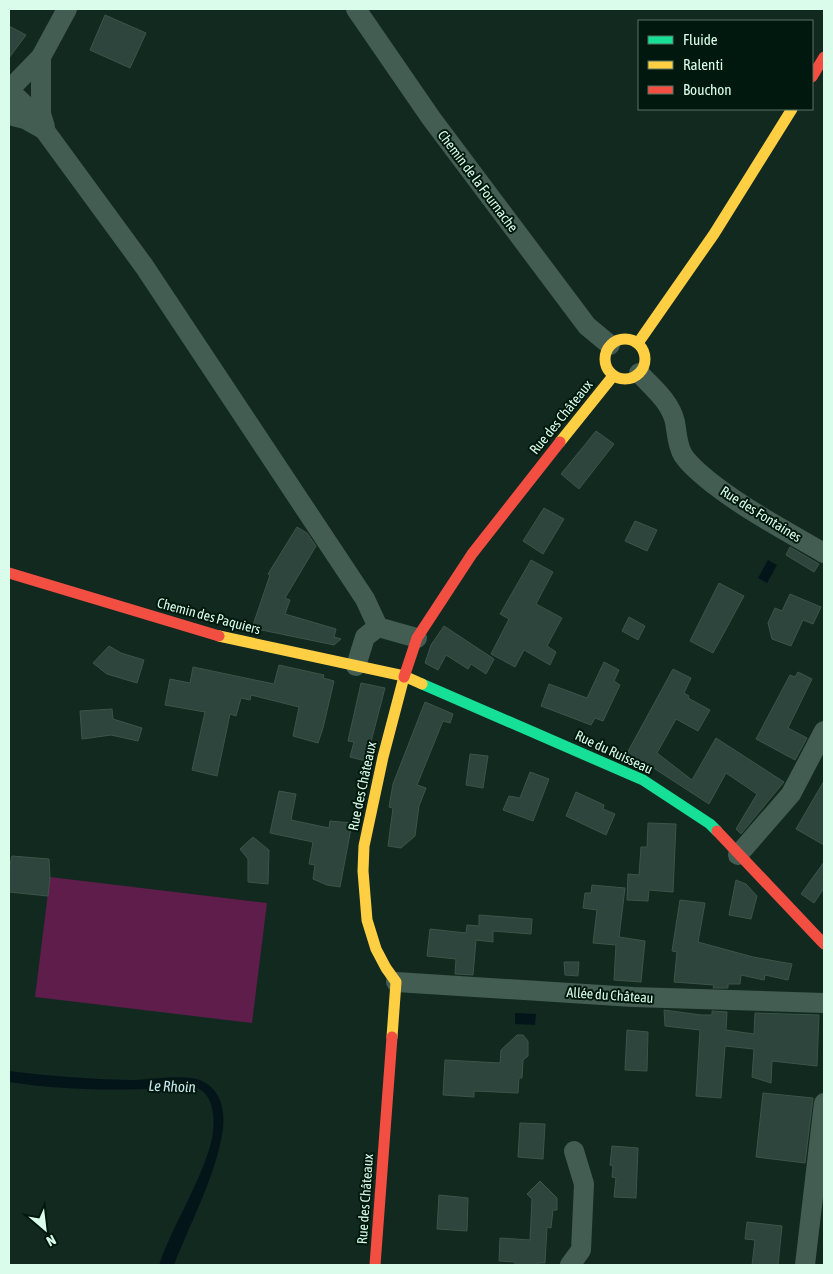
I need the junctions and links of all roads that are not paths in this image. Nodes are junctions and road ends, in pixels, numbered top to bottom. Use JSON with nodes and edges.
{"nodes":[{"id":1,"x":67,"y":9,"type":"edge"},
{"id":2,"x":356,"y":9,"type":"edge"},
{"id":3,"x":42,"y":57,"type":"junction"},
{"id":4,"x":824,"y":57,"type":"edge"},
{"id":5,"x":813,"y":75,"type":"edge"},
{"id":6,"x":9,"y":90,"type":"edge"},
{"id":7,"x":791,"y":110,"type":"edge"},
{"id":8,"x":9,"y":115,"type":"edge"},
{"id":9,"x":46,"y":131,"type":"junction"},
{"id":10,"x":638,"y":343,"type":"junction"},
{"id":11,"x":610,"y":345,"type":"junction"},
{"id":12,"x":639,"y":373,"type":"junction"},
{"id":13,"x":613,"y":376,"type":"junction"},
{"id":14,"x":824,"y":552,"type":"edge"},
{"id":15,"x":9,"y":572,"type":"edge"},
{"id":16,"x":378,"y":627,"type":"junction"},
{"id":17,"x":417,"y":638,"type":"junction"},
{"id":18,"x":356,"y":666,"type":"junction"},
{"id":19,"x":404,"y":676,"type":"junction"},
{"id":20,"x":824,"y":731,"type":"edge"},
{"id":21,"x":738,"y":855,"type":"junction"},
{"id":22,"x":824,"y":944,"type":"edge"},
{"id":23,"x":396,"y":982,"type":"junction"},
{"id":24,"x":824,"y":1004,"type":"edge"},
{"id":25,"x":824,"y":1103,"type":"edge"},
{"id":26,"x":574,"y":1151,"type":"dead end"},
{"id":27,"x":818,"y":1219,"type":"edge"},
{"id":28,"x":375,"y":1265,"type":"edge"},
{"id":29,"x":570,"y":1265,"type":"edge"},
{"id":30,"x":805,"y":1265,"type":"edge"}],
"edges":[{"from":1,"to":3,"type":"street"},
{"from":2,"to":11,"type":"street","name":"Chemin de la Fournache"},
{"from":3,"to":6,"type":"street"},
{"from":3,"to":9,"type":"street"},
{"from":4,"to":5,"type":"street"},
{"from":6,"to":9,"type":"street"},
{"from":7,"to":10,"type":"street"},
{"from":8,"to":9,"type":"street"},
{"from":9,"to":16,"type":"street"},
{"from":10,"to":11,"type":"street"},
{"from":10,"to":12,"type":"street"},
{"from":11,"to":13,"type":"street"},
{"from":12,"to":13,"type":"street"},
{"from":12,"to":14,"type":"street","name":"Rue des Fontaines"},
{"from":13,"to":17,"type":"street","name":"Rue des Châteaux"},
{"from":15,"to":18,"type":"street","name":"Chemin des Paquiers"},
{"from":16,"to":17,"type":"street"},
{"from":16,"to":18,"type":"street"},
{"from":17,"to":19,"type":"street","name":"Rue des Châteaux"},
{"from":18,"to":19,"type":"street","name":"Chemin des Paquiers"},
{"from":19,"to":21,"type":"street","name":"Rue du Ruisseau"},
{"from":19,"to":23,"type":"street","name":"Rue des Châteaux"},
{"from":20,"to":21,"type":"street"},
{"from":21,"to":22,"type":"street","name":"Rue du Ruisseau"},
{"from":23,"to":24,"type":"street","name":"Allée du Château"},
{"from":23,"to":28,"type":"street","name":"Rue des Châteaux"},
{"from":25,"to":27,"type":"street"},
{"from":26,"to":29,"type":"street"},
{"from":27,"to":30,"type":"street"}]}
